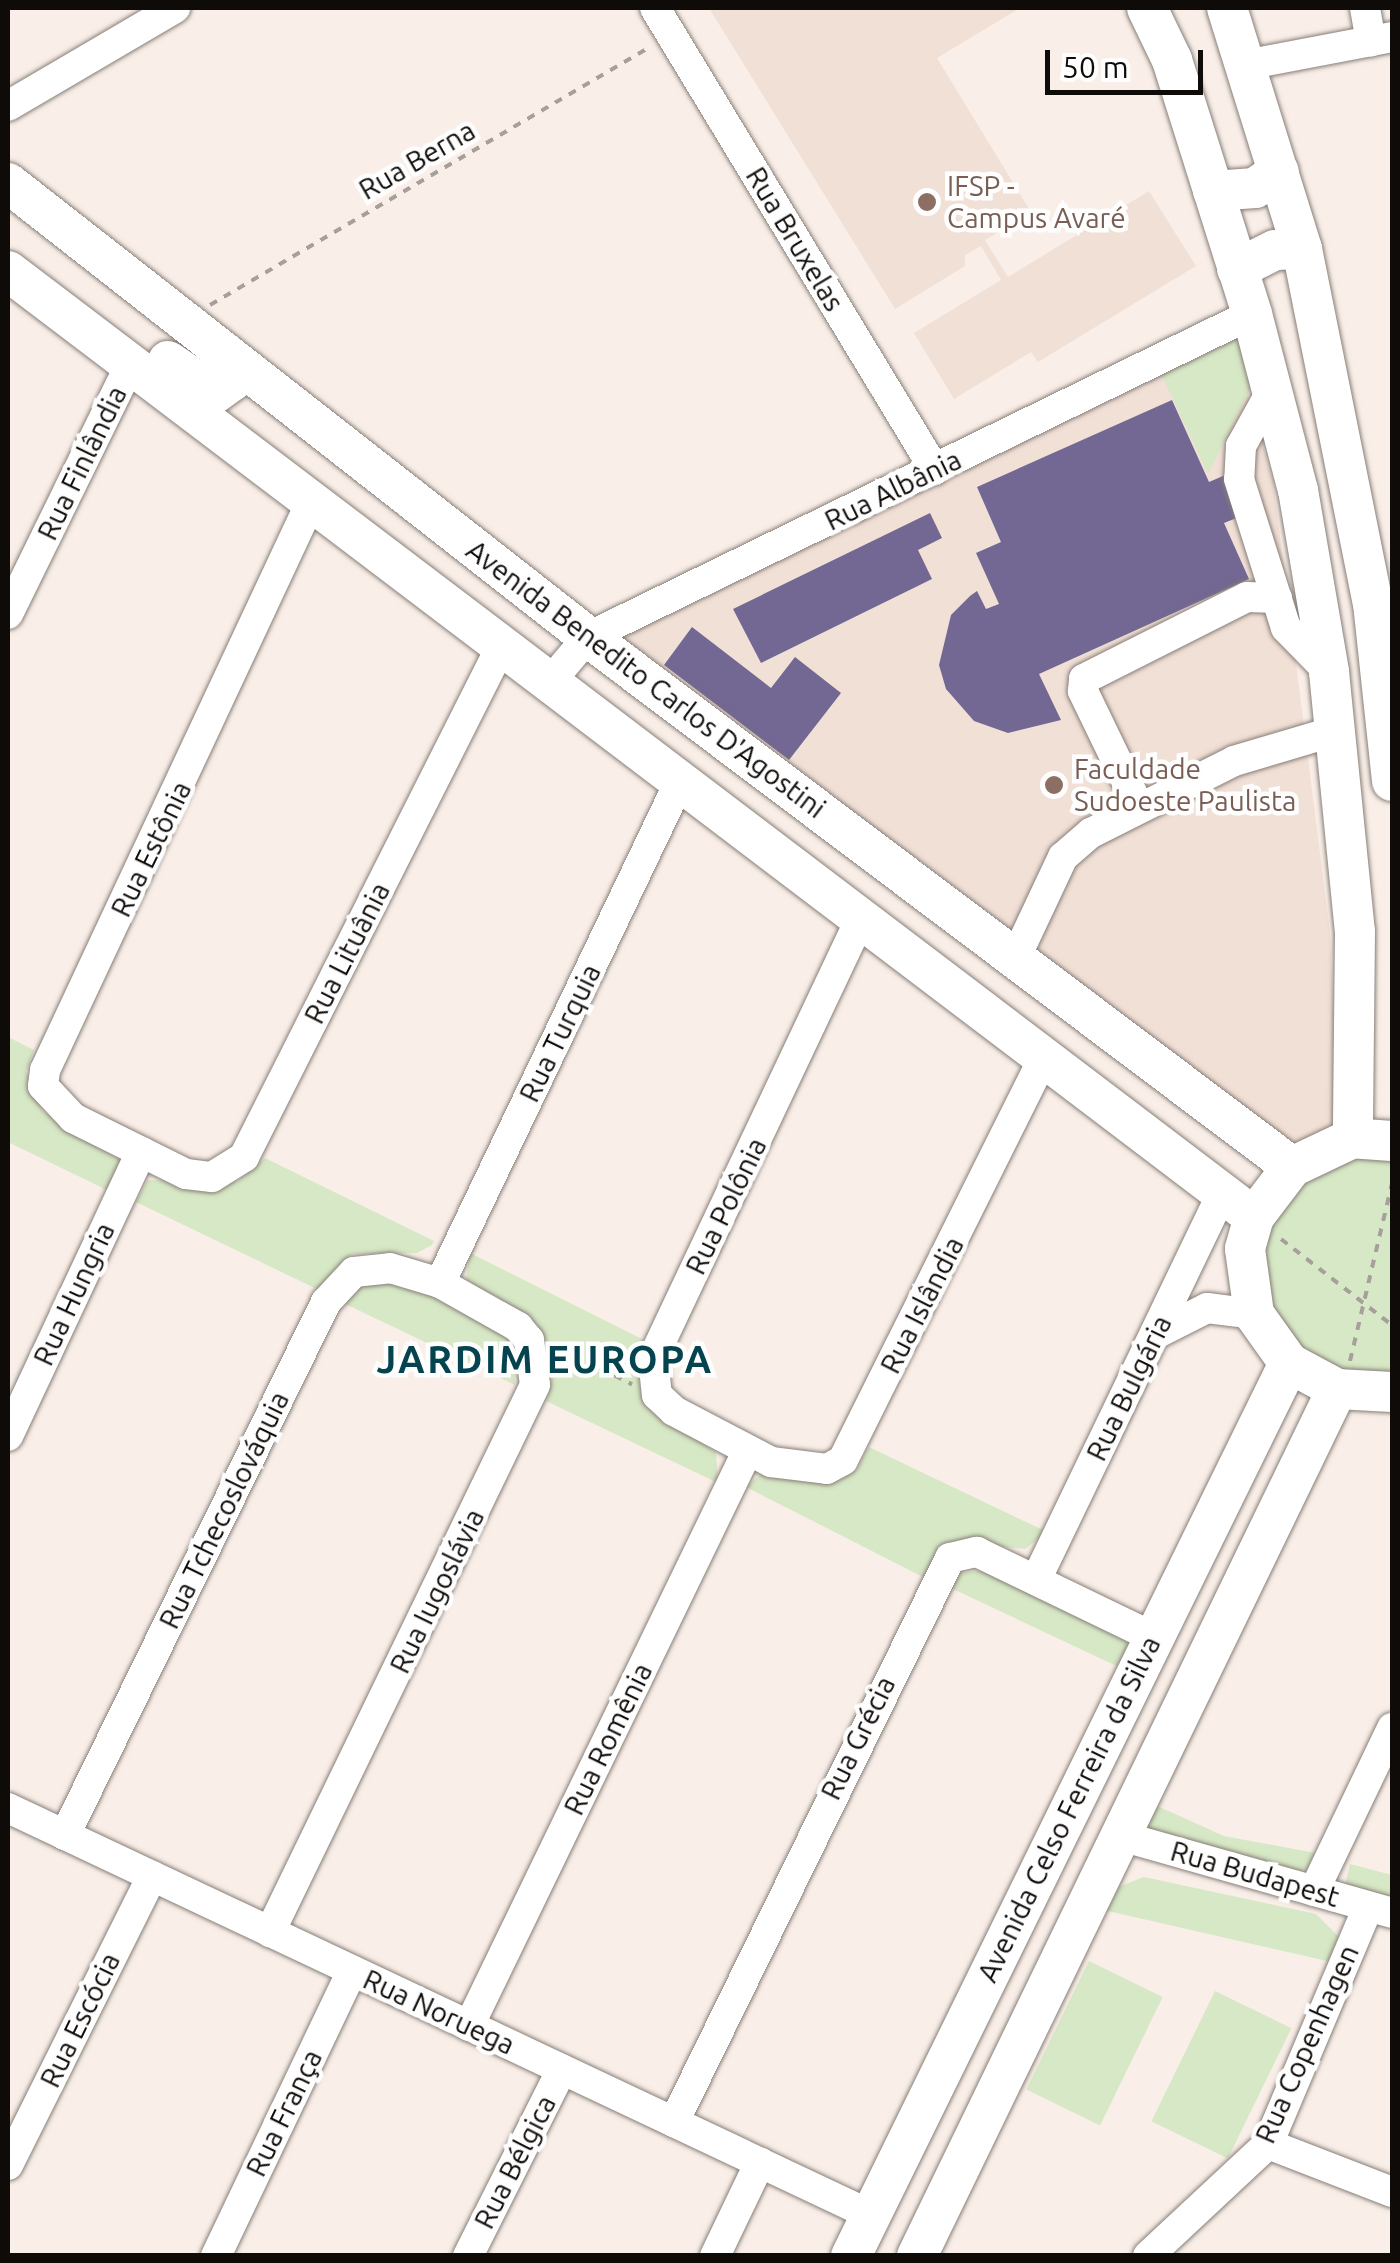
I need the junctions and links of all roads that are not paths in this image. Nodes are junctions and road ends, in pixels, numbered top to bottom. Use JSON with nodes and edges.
{"nodes":[{"id":1,"x":175,"y":8,"type":"edge"},
{"id":2,"x":655,"y":8,"type":"edge"},
{"id":3,"x":1147,"y":8,"type":"edge"},
{"id":4,"x":1228,"y":8,"type":"edge"},
{"id":5,"x":1365,"y":8,"type":"edge"},
{"id":6,"x":1382,"y":39,"type":"edge"},
{"id":7,"x":1245,"y":65,"type":"junction"},
{"id":8,"x":8,"y":106,"type":"edge"},
{"id":9,"x":1279,"y":171,"type":"junction"},
{"id":10,"x":8,"y":183,"type":"edge"},
{"id":11,"x":1213,"y":191,"type":"junction"},
{"id":12,"x":1302,"y":249,"type":"junction"},
{"id":13,"x":1237,"y":268,"type":"junction"},
{"id":14,"x":8,"y":272,"type":"edge"},
{"id":15,"x":1252,"y":314,"type":"junction"},
{"id":16,"x":230,"y":357,"type":"junction"},
{"id":17,"x":130,"y":365,"type":"junction"},
{"id":18,"x":1272,"y":390,"type":"junction"},
{"id":19,"x":935,"y":470,"type":"junction"},
{"id":20,"x":276,"y":475,"type":"junction"},
{"id":21,"x":389,"y":482,"type":"junction"},
{"id":22,"x":311,"y":502,"type":"junction"},
{"id":23,"x":1277,"y":598,"type":"junction"},
{"id":24,"x":1382,"y":602,"type":"edge"},
{"id":25,"x":8,"y":614,"type":"edge"},
{"id":26,"x":588,"y":637,"type":"junction"},
{"id":27,"x":501,"y":646,"type":"junction"},
{"id":28,"x":1330,"y":672,"type":"junction"},
{"id":29,"x":1380,"y":676,"type":"junction"},
{"id":30,"x":549,"y":683,"type":"junction"},
{"id":31,"x":1335,"y":731,"type":"junction"},
{"id":32,"x":1392,"y":781,"type":"edge"},
{"id":33,"x":680,"y":783,"type":"junction"},
{"id":34,"x":1139,"y":807,"type":"junction"},
{"id":35,"x":942,"y":904,"type":"junction"},
{"id":36,"x":860,"y":920,"type":"junction"},
{"id":37,"x":900,"y":951,"type":"junction"},
{"id":38,"x":1014,"y":961,"type":"junction"},
{"id":39,"x":986,"y":1012,"type":"junction"},
{"id":40,"x":1043,"y":1059,"type":"junction"},
{"id":41,"x":1373,"y":1140,"type":"edge"},
{"id":42,"x":142,"y":1152,"type":"junction"},
{"id":43,"x":1292,"y":1167,"type":"junction"},
{"id":44,"x":1238,"y":1206,"type":"junction"},
{"id":45,"x":440,"y":1283,"type":"junction"},
{"id":46,"x":1254,"y":1314,"type":"junction"},
{"id":47,"x":1154,"y":1336,"type":"junction"},
{"id":48,"x":1289,"y":1363,"type":"junction"},
{"id":49,"x":1340,"y":1390,"type":"junction"},
{"id":50,"x":1392,"y":1392,"type":"edge"},
{"id":51,"x":8,"y":1436,"type":"edge"},
{"id":52,"x":747,"y":1452,"type":"junction"},
{"id":53,"x":1036,"y":1580,"type":"junction"},
{"id":54,"x":1152,"y":1637,"type":"junction"},
{"id":55,"x":1392,"y":1728,"type":"edge"},
{"id":56,"x":8,"y":1808,"type":"edge"},
{"id":57,"x":65,"y":1835,"type":"junction"},
{"id":58,"x":1117,"y":1835,"type":"junction"},
{"id":59,"x":152,"y":1876,"type":"junction"},
{"id":60,"x":1314,"y":1891,"type":"junction"},
{"id":61,"x":1380,"y":1910,"type":"edge"},
{"id":62,"x":1012,"y":1930,"type":"junction"},
{"id":63,"x":270,"y":1932,"type":"junction"},
{"id":64,"x":1062,"y":1952,"type":"junction"},
{"id":65,"x":352,"y":1971,"type":"junction"},
{"id":66,"x":470,"y":2026,"type":"junction"},
{"id":67,"x":962,"y":2028,"type":"junction"},
{"id":68,"x":1015,"y":2050,"type":"junction"},
{"id":69,"x":562,"y":2069,"type":"junction"},
{"id":70,"x":674,"y":2122,"type":"junction"},
{"id":71,"x":1268,"y":2144,"type":"junction"},
{"id":72,"x":760,"y":2162,"type":"junction"},
{"id":73,"x":8,"y":2165,"type":"edge"},
{"id":74,"x":1392,"y":2192,"type":"edge"},
{"id":75,"x":871,"y":2215,"type":"junction"},
{"id":76,"x":216,"y":2256,"type":"edge"},
{"id":77,"x":468,"y":2256,"type":"edge"},
{"id":78,"x":716,"y":2256,"type":"edge"},
{"id":79,"x":851,"y":2256,"type":"edge"},
{"id":80,"x":917,"y":2256,"type":"edge"},
{"id":81,"x":1148,"y":2256,"type":"edge"}],
"edges":[{"from":1,"to":8,"type":"street"},
{"from":2,"to":19,"type":"street","name":"Rua Bruxelas"},
{"from":3,"to":11,"type":"main road"},
{"from":4,"to":7,"type":"main road"},
{"from":5,"to":6,"type":"street"},
{"from":6,"to":7,"type":"street"},
{"from":7,"to":9,"type":"main road"},
{"from":9,"to":11,"type":"main road"},
{"from":9,"to":12,"type":"main road"},
{"from":10,"to":16,"type":"main road","name":"Avenida Benedito Carlos D'Agostini"},
{"from":11,"to":13,"type":"main road"},
{"from":12,"to":13,"type":"main road"},
{"from":12,"to":24,"type":"main road"},
{"from":13,"to":15,"type":"main road"},
{"from":14,"to":17,"type":"main road"},
{"from":15,"to":18,"type":"main road"},
{"from":15,"to":19,"type":"street","name":"Rua Albânia"},
{"from":16,"to":17,"type":"main road"},
{"from":16,"to":21,"type":"main road","name":"Avenida Benedito Carlos D'Agostini"},
{"from":17,"to":20,"type":"main road"},
{"from":17,"to":25,"type":"street","name":"Rua Finlândia"},
{"from":18,"to":23,"type":"street"},
{"from":18,"to":28,"type":"main road"},
{"from":19,"to":26,"type":"street","name":"Rua Albânia"},
{"from":20,"to":21,"type":"main road"},
{"from":20,"to":22,"type":"main road"},
{"from":21,"to":26,"type":"main road","name":"Avenida Benedito Carlos D'Agostini"},
{"from":22,"to":27,"type":"main road"},
{"from":22,"to":42,"type":"street","name":"Rua Estônia"},
{"from":23,"to":28,"type":"street"},
{"from":23,"to":34,"type":"street"},
{"from":24,"to":29,"type":"main road"},
{"from":26,"to":30,"type":"street","name":"Rua Albânia"},
{"from":26,"to":35,"type":"main road","name":"Avenida Benedito Carlos D'Agostini"},
{"from":27,"to":30,"type":"main road"},
{"from":27,"to":42,"type":"street","name":"Rua Lituânia"},
{"from":28,"to":29,"type":"main road"},
{"from":28,"to":31,"type":"main road"},
{"from":29,"to":32,"type":"main road"},
{"from":30,"to":33,"type":"main road"},
{"from":31,"to":34,"type":"street"},
{"from":31,"to":41,"type":"main road"},
{"from":33,"to":36,"type":"main road"},
{"from":33,"to":45,"type":"street","name":"Rua Turquia"},
{"from":34,"to":38,"type":"street"},
{"from":35,"to":37,"type":"main road"},
{"from":35,"to":38,"type":"main road","name":"Avenida Benedito Carlos D'Agostini"},
{"from":36,"to":37,"type":"main road"},
{"from":36,"to":52,"type":"street","name":"Rua Polônia"},
{"from":37,"to":39,"type":"main road"},
{"from":38,"to":39,"type":"main road"},
{"from":38,"to":43,"type":"main road","name":"Avenida Benedito Carlos D'Agostini"},
{"from":39,"to":40,"type":"main road"},
{"from":40,"to":44,"type":"main road"},
{"from":40,"to":52,"type":"street","name":"Rua Islândia"},
{"from":41,"to":43,"type":"main road"},
{"from":42,"to":51,"type":"street","name":"Rua Hungria"},
{"from":43,"to":44,"type":"main road"},
{"from":44,"to":46,"type":"main road"},
{"from":44,"to":47,"type":"street","name":"Rua Bulgária"},
{"from":45,"to":57,"type":"street","name":"Rua Tchecoslováquia"},
{"from":45,"to":63,"type":"street","name":"Rua Iugoslávia"},
{"from":46,"to":47,"type":"street"},
{"from":46,"to":48,"type":"main road"},
{"from":47,"to":53,"type":"street","name":"Rua Bulgária"},
{"from":48,"to":49,"type":"main road"},
{"from":48,"to":54,"type":"main road","name":"Avenida Celso Ferreira da Silva"},
{"from":49,"to":50,"type":"main road"},
{"from":49,"to":58,"type":"main road","name":"Avenida Celso Ferreira da Silva"},
{"from":52,"to":66,"type":"street","name":"Rua Romênia"},
{"from":53,"to":54,"type":"street","name":"Rua Grécia"},
{"from":53,"to":70,"type":"street","name":"Rua Grécia"},
{"from":54,"to":62,"type":"main road","name":"Avenida Celso Ferreira da Silva"},
{"from":55,"to":60,"type":"street"},
{"from":56,"to":57,"type":"street","name":"Rua Noruega"},
{"from":57,"to":59,"type":"street","name":"Rua Noruega"},
{"from":58,"to":60,"type":"street","name":"Rua Budapest"},
{"from":58,"to":64,"type":"main road","name":"Avenida Celso Ferreira da Silva"},
{"from":59,"to":63,"type":"street","name":"Rua Noruega"},
{"from":59,"to":73,"type":"street","name":"Rua Escócia"},
{"from":60,"to":61,"type":"street","name":"Rua Budapest"},
{"from":61,"to":71,"type":"street","name":"Rua Copenhagen"},
{"from":62,"to":64,"type":"main road"},
{"from":62,"to":67,"type":"main road","name":"Avenida Celso Ferreira da Silva"},
{"from":63,"to":65,"type":"street","name":"Rua Noruega"},
{"from":64,"to":68,"type":"main road","name":"Avenida Celso Ferreira da Silva"},
{"from":65,"to":66,"type":"street","name":"Rua Noruega"},
{"from":65,"to":76,"type":"street","name":"Rua França"},
{"from":66,"to":69,"type":"street","name":"Rua Noruega"},
{"from":67,"to":68,"type":"main road"},
{"from":67,"to":75,"type":"main road","name":"Avenida Celso Ferreira da Silva"},
{"from":68,"to":80,"type":"main road","name":"Avenida Celso Ferreira da Silva"},
{"from":69,"to":70,"type":"street","name":"Rua Noruega"},
{"from":69,"to":77,"type":"street","name":"Rua Bélgica"},
{"from":70,"to":72,"type":"street","name":"Rua Noruega"},
{"from":71,"to":74,"type":"street"},
{"from":71,"to":81,"type":"street","name":"Rua Copenhagen"},
{"from":72,"to":75,"type":"street","name":"Rua Noruega"},
{"from":72,"to":78,"type":"street"},
{"from":75,"to":79,"type":"main road","name":"Avenida Celso Ferreira da Silva"}]}
